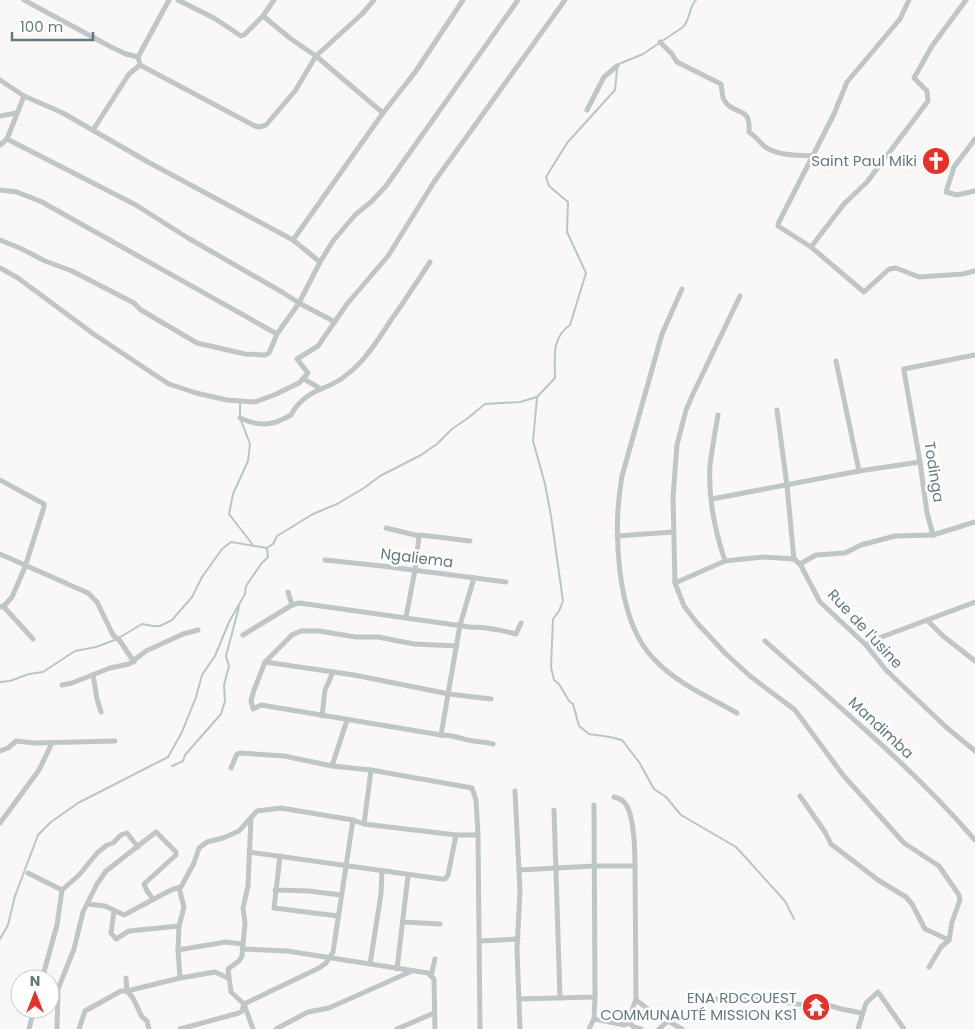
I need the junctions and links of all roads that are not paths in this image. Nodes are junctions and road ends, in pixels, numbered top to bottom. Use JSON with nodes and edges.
{"nodes":[{"id":1,"x":24,"y":0,"type":"edge"},
{"id":2,"x":169,"y":0,"type":"edge"},
{"id":3,"x":178,"y":0,"type":"edge"},
{"id":4,"x":274,"y":0,"type":"edge"},
{"id":5,"x":374,"y":0,"type":"edge"},
{"id":6,"x":463,"y":0,"type":"edge"},
{"id":7,"x":518,"y":0,"type":"edge"},
{"id":8,"x":566,"y":0,"type":"edge"},
{"id":9,"x":909,"y":0,"type":"edge"},
{"id":10,"x":966,"y":0,"type":"edge"},
{"id":11,"x":263,"y":16,"type":"junction"},
{"id":12,"x":660,"y":42,"type":"dead end"},
{"id":13,"x":316,"y":56,"type":"junction"},
{"id":14,"x":138,"y":57,"type":"junction"},
{"id":15,"x":140,"y":65,"type":"junction"},
{"id":16,"x":617,"y":66,"type":"dead end"},
{"id":17,"x":0,"y":80,"type":"edge"},
{"id":18,"x":24,"y":96,"type":"junction"},
{"id":19,"x":587,"y":110,"type":"dead end"},
{"id":20,"x":17,"y":113,"type":"junction"},
{"id":21,"x":383,"y":113,"type":"junction"},
{"id":22,"x":0,"y":116,"type":"edge"},
{"id":23,"x":93,"y":130,"type":"junction"},
{"id":24,"x":7,"y":139,"type":"junction"},
{"id":25,"x":975,"y":139,"type":"edge"},
{"id":26,"x":0,"y":145,"type":"edge"},
{"id":27,"x":812,"y":156,"type":"junction"},
{"id":28,"x":0,"y":190,"type":"edge"},
{"id":29,"x":975,"y":191,"type":"edge"},
{"id":30,"x":0,"y":240,"type":"edge"},
{"id":31,"x":293,"y":240,"type":"junction"},
{"id":32,"x":810,"y":247,"type":"junction"},
{"id":33,"x":320,"y":262,"type":"junction"},
{"id":34,"x":430,"y":262,"type":"dead end"},
{"id":35,"x":0,"y":268,"type":"edge"},
{"id":36,"x":975,"y":271,"type":"edge"},
{"id":37,"x":682,"y":290,"type":"dead end"},
{"id":38,"x":740,"y":296,"type":"dead end"},
{"id":39,"x":299,"y":303,"type":"junction"},
{"id":40,"x":335,"y":322,"type":"junction"},
{"id":41,"x":277,"y":334,"type":"junction"},
{"id":42,"x":975,"y":355,"type":"edge"},
{"id":43,"x":836,"y":361,"type":"dead end"},
{"id":44,"x":304,"y":379,"type":"junction"},
{"id":45,"x":321,"y":389,"type":"junction"},
{"id":46,"x":777,"y":410,"type":"dead end"},
{"id":47,"x":718,"y":415,"type":"dead end"},
{"id":48,"x":240,"y":418,"type":"dead end"},
{"id":49,"x":920,"y":462,"type":"junction"},
{"id":50,"x":859,"y":471,"type":"junction"},
{"id":51,"x":0,"y":480,"type":"edge"},
{"id":52,"x":787,"y":486,"type":"junction"},
{"id":53,"x":712,"y":499,"type":"junction"},
{"id":54,"x":975,"y":522,"type":"edge"},
{"id":55,"x":386,"y":528,"type":"dead end"},
{"id":56,"x":673,"y":532,"type":"junction"},
{"id":57,"x":932,"y":534,"type":"junction"},
{"id":58,"x":419,"y":536,"type":"junction"},
{"id":59,"x":617,"y":536,"type":"junction"},
{"id":60,"x":470,"y":541,"type":"dead end"},
{"id":61,"x":0,"y":554,"type":"edge"},
{"id":62,"x":794,"y":559,"type":"junction"},
{"id":63,"x":325,"y":560,"type":"dead end"},
{"id":64,"x":725,"y":561,"type":"junction"},
{"id":65,"x":800,"y":564,"type":"junction"},
{"id":66,"x":25,"y":567,"type":"junction"},
{"id":67,"x":415,"y":570,"type":"junction"},
{"id":68,"x":474,"y":578,"type":"junction"},
{"id":69,"x":506,"y":582,"type":"dead end"},
{"id":70,"x":675,"y":583,"type":"junction"},
{"id":71,"x":288,"y":592,"type":"dead end"},
{"id":72,"x":975,"y":602,"type":"edge"},
{"id":73,"x":292,"y":604,"type":"junction"},
{"id":74,"x":1,"y":606,"type":"edge"},
{"id":75,"x":406,"y":617,"type":"junction"},
{"id":76,"x":928,"y":620,"type":"junction"},
{"id":77,"x":521,"y":623,"type":"dead end"},
{"id":78,"x":460,"y":625,"type":"junction"},
{"id":79,"x":198,"y":630,"type":"dead end"},
{"id":80,"x":243,"y":635,"type":"dead end"},
{"id":81,"x":33,"y":640,"type":"dead end"},
{"id":82,"x":765,"y":641,"type":"dead end"},
{"id":83,"x":866,"y":645,"type":"junction"},
{"id":84,"x":456,"y":646,"type":"junction"},
{"id":85,"x":134,"y":662,"type":"junction"},
{"id":86,"x":265,"y":662,"type":"junction"},
{"id":87,"x":975,"y":662,"type":"edge"},
{"id":88,"x":332,"y":672,"type":"junction"},
{"id":89,"x":93,"y":675,"type":"junction"},
{"id":90,"x":62,"y":685,"type":"dead end"},
{"id":91,"x":449,"y":694,"type":"junction"},
{"id":92,"x":491,"y":699,"type":"dead end"},
{"id":93,"x":101,"y":712,"type":"dead end"},
{"id":94,"x":737,"y":713,"type":"dead end"},
{"id":95,"x":322,"y":716,"type":"junction"},
{"id":96,"x":347,"y":720,"type":"junction"},
{"id":97,"x":441,"y":735,"type":"junction"},
{"id":98,"x":115,"y":741,"type":"dead end"},
{"id":99,"x":52,"y":743,"type":"junction"},
{"id":100,"x":493,"y":744,"type":"dead end"},
{"id":101,"x":975,"y":751,"type":"edge"},
{"id":102,"x":0,"y":753,"type":"edge"},
{"id":103,"x":332,"y":766,"type":"junction"},
{"id":104,"x":231,"y":768,"type":"dead end"},
{"id":105,"x":370,"y":770,"type":"junction"},
{"id":106,"x":515,"y":791,"type":"dead end"},
{"id":107,"x":800,"y":796,"type":"dead end"},
{"id":108,"x":614,"y":797,"type":"dead end"},
{"id":109,"x":594,"y":805,"type":"dead end"},
{"id":110,"x":554,"y":810,"type":"dead end"},
{"id":111,"x":251,"y":817,"type":"junction"},
{"id":112,"x":353,"y":820,"type":"junction"},
{"id":113,"x":0,"y":823,"type":"edge"},
{"id":114,"x":364,"y":824,"type":"junction"},
{"id":115,"x":456,"y":835,"type":"junction"},
{"id":116,"x":478,"y":835,"type":"junction"},
{"id":117,"x":975,"y":840,"type":"edge"},
{"id":118,"x":138,"y":847,"type":"junction"},
{"id":119,"x":249,"y":852,"type":"junction"},
{"id":120,"x":280,"y":856,"type":"junction"},
{"id":121,"x":345,"y":866,"type":"junction"},
{"id":122,"x":595,"y":866,"type":"junction"},
{"id":123,"x":635,"y":866,"type":"junction"},
{"id":124,"x":556,"y":868,"type":"junction"},
{"id":125,"x":519,"y":870,"type":"junction"},
{"id":126,"x":382,"y":871,"type":"junction"},
{"id":127,"x":28,"y":873,"type":"dead end"},
{"id":128,"x":408,"y":876,"type":"junction"},
{"id":129,"x":179,"y":888,"type":"junction"},
{"id":130,"x":62,"y":890,"type":"junction"},
{"id":131,"x":275,"y":890,"type":"junction"},
{"id":132,"x":341,"y":895,"type":"junction"},
{"id":133,"x":153,"y":899,"type":"junction"},
{"id":134,"x":88,"y":904,"type":"junction"},
{"id":135,"x":114,"y":911,"type":"junction"},
{"id":136,"x":338,"y":916,"type":"junction"},
{"id":137,"x":403,"y":922,"type":"junction"},
{"id":138,"x":440,"y":924,"type":"dead end"},
{"id":139,"x":179,"y":926,"type":"junction"},
{"id":140,"x":518,"y":939,"type":"junction"},
{"id":141,"x":949,"y":940,"type":"junction"},
{"id":142,"x":480,"y":941,"type":"junction"},
{"id":143,"x":242,"y":946,"type":"junction"},
{"id":144,"x":178,"y":950,"type":"junction"},
{"id":145,"x":331,"y":957,"type":"junction"},
{"id":146,"x":435,"y":959,"type":"dead end"},
{"id":147,"x":370,"y":964,"type":"junction"},
{"id":148,"x":929,"y":967,"type":"dead end"},
{"id":149,"x":45,"y":969,"type":"edge"},
{"id":150,"x":397,"y":969,"type":"junction"},
{"id":151,"x":412,"y":971,"type":"junction"},
{"id":152,"x":431,"y":976,"type":"junction"},
{"id":153,"x":126,"y":978,"type":"dead end"},
{"id":154,"x":180,"y":978,"type":"junction"},
{"id":155,"x":228,"y":978,"type":"junction"},
{"id":156,"x":127,"y":991,"type":"junction"},
{"id":157,"x":595,"y":997,"type":"junction"},
{"id":158,"x":560,"y":998,"type":"junction"},
{"id":159,"x":519,"y":999,"type":"junction"},
{"id":160,"x":702,"y":999,"type":"dead end"},
{"id":161,"x":636,"y":1000,"type":"junction"},
{"id":162,"x":244,"y":1004,"type":"junction"},
{"id":163,"x":434,"y":1013,"type":"junction"},
{"id":164,"x":862,"y":1013,"type":"junction"},
{"id":165,"x":594,"y":1019,"type":"junction"},
{"id":166,"x":668,"y":1021,"type":"junction"},
{"id":167,"x":628,"y":1022,"type":"junction"},
{"id":168,"x":194,"y":1028,"type":"edge"},
{"id":169,"x":57,"y":1029,"type":"edge"},
{"id":170,"x":79,"y":1029,"type":"edge"},
{"id":171,"x":149,"y":1029,"type":"edge"},
{"id":172,"x":180,"y":1029,"type":"edge"},
{"id":173,"x":253,"y":1029,"type":"edge"},
{"id":174,"x":276,"y":1029,"type":"edge"},
{"id":175,"x":397,"y":1029,"type":"edge"},
{"id":176,"x":435,"y":1029,"type":"edge"},
{"id":177,"x":480,"y":1029,"type":"edge"},
{"id":178,"x":520,"y":1029,"type":"edge"},
{"id":179,"x":589,"y":1029,"type":"edge"},
{"id":180,"x":641,"y":1029,"type":"edge"},
{"id":181,"x":659,"y":1029,"type":"edge"},
{"id":182,"x":682,"y":1029,"type":"edge"},
{"id":183,"x":858,"y":1029,"type":"edge"},
{"id":184,"x":904,"y":1029,"type":"edge"}],
"edges":[{"from":1,"to":14,"type":"street"},
{"from":2,"to":14,"type":"street"},
{"from":3,"to":11,"type":"street"},
{"from":4,"to":11,"type":"street"},
{"from":5,"to":13,"type":"street"},
{"from":6,"to":21,"type":"street"},
{"from":7,"to":33,"type":"street"},
{"from":8,"to":40,"type":"street"},
{"from":9,"to":27,"type":"street"},
{"from":10,"to":32,"type":"street"},
{"from":11,"to":13,"type":"street"},
{"from":12,"to":27,"type":"street"},
{"from":13,"to":15,"type":"street"},
{"from":13,"to":21,"type":"street"},
{"from":14,"to":15,"type":"street"},
{"from":15,"to":23,"type":"street"},
{"from":16,"to":19,"type":"street"},
{"from":17,"to":18,"type":"street"},
{"from":18,"to":20,"type":"street"},
{"from":18,"to":23,"type":"street"},
{"from":20,"to":22,"type":"street"},
{"from":20,"to":24,"type":"street"},
{"from":21,"to":31,"type":"street"},
{"from":23,"to":31,"type":"street"},
{"from":24,"to":26,"type":"street"},
{"from":24,"to":39,"type":"street"},
{"from":25,"to":29,"type":"street"},
{"from":27,"to":32,"type":"street"},
{"from":28,"to":41,"type":"street"},
{"from":30,"to":41,"type":"street"},
{"from":31,"to":33,"type":"street"},
{"from":32,"to":36,"type":"street"},
{"from":33,"to":39,"type":"street"},
{"from":34,"to":45,"type":"street"},
{"from":35,"to":44,"type":"street"},
{"from":37,"to":59,"type":"street"},
{"from":38,"to":56,"type":"street"},
{"from":39,"to":40,"type":"street"},
{"from":39,"to":41,"type":"street"},
{"from":40,"to":44,"type":"street"},
{"from":42,"to":49,"type":"street","name":"Todinga"},
{"from":43,"to":50,"type":"street"},
{"from":44,"to":45,"type":"street"},
{"from":45,"to":48,"type":"street"},
{"from":46,"to":52,"type":"street"},
{"from":47,"to":53,"type":"street"},
{"from":49,"to":50,"type":"street"},
{"from":49,"to":57,"type":"street","name":"Todinga"},
{"from":50,"to":52,"type":"street"},
{"from":51,"to":66,"type":"street"},
{"from":52,"to":53,"type":"street"},
{"from":52,"to":62,"type":"street"},
{"from":53,"to":64,"type":"street"},
{"from":54,"to":57,"type":"street"},
{"from":55,"to":58,"type":"street"},
{"from":56,"to":59,"type":"street"},
{"from":56,"to":70,"type":"street"},
{"from":57,"to":65,"type":"street"},
{"from":58,"to":60,"type":"street"},
{"from":58,"to":67,"type":"street"},
{"from":59,"to":94,"type":"street"},
{"from":61,"to":66,"type":"street"},
{"from":62,"to":64,"type":"street"},
{"from":62,"to":65,"type":"street","name":"Rue de l'usine"},
{"from":63,"to":67,"type":"street","name":"Ngaliema"},
{"from":64,"to":70,"type":"street"},
{"from":65,"to":83,"type":"street","name":"Rue de l'usine"},
{"from":66,"to":74,"type":"street"},
{"from":66,"to":85,"type":"street"},
{"from":67,"to":68,"type":"street","name":"Ngaliema"},
{"from":67,"to":75,"type":"street"},
{"from":68,"to":69,"type":"street","name":"Ngaliema"},
{"from":68,"to":78,"type":"street"},
{"from":70,"to":141,"type":"street"},
{"from":71,"to":73,"type":"street"},
{"from":72,"to":76,"type":"street"},
{"from":73,"to":75,"type":"street"},
{"from":73,"to":80,"type":"street"},
{"from":74,"to":81,"type":"street"},
{"from":75,"to":78,"type":"street"},
{"from":76,"to":83,"type":"street"},
{"from":76,"to":87,"type":"street"},
{"from":77,"to":78,"type":"street"},
{"from":78,"to":84,"type":"street"},
{"from":79,"to":85,"type":"street"},
{"from":82,"to":117,"type":"street","name":"Mandimba"},
{"from":83,"to":101,"type":"street","name":"Rue de l'usine"},
{"from":84,"to":86,"type":"street"},
{"from":84,"to":91,"type":"street"},
{"from":85,"to":89,"type":"street"},
{"from":86,"to":88,"type":"street"},
{"from":86,"to":95,"type":"street"},
{"from":88,"to":91,"type":"street"},
{"from":88,"to":95,"type":"street"},
{"from":89,"to":90,"type":"street"},
{"from":89,"to":93,"type":"street"},
{"from":91,"to":92,"type":"street"},
{"from":91,"to":97,"type":"street"},
{"from":95,"to":96,"type":"street"},
{"from":96,"to":97,"type":"street"},
{"from":96,"to":103,"type":"street"},
{"from":97,"to":100,"type":"street"},
{"from":98,"to":99,"type":"street"},
{"from":99,"to":102,"type":"street"},
{"from":99,"to":113,"type":"street"},
{"from":103,"to":104,"type":"street"},
{"from":103,"to":105,"type":"street"},
{"from":105,"to":114,"type":"street"},
{"from":105,"to":116,"type":"street"},
{"from":106,"to":125,"type":"street"},
{"from":107,"to":141,"type":"street"},
{"from":108,"to":123,"type":"street"},
{"from":109,"to":122,"type":"street"},
{"from":110,"to":124,"type":"street"},
{"from":111,"to":112,"type":"street"},
{"from":111,"to":119,"type":"street"},
{"from":111,"to":129,"type":"street"},
{"from":112,"to":114,"type":"street"},
{"from":112,"to":121,"type":"street"},
{"from":114,"to":115,"type":"street"},
{"from":115,"to":116,"type":"street"},
{"from":115,"to":128,"type":"street"},
{"from":116,"to":142,"type":"street"},
{"from":118,"to":130,"type":"street"},
{"from":118,"to":133,"type":"street"},
{"from":118,"to":134,"type":"street"},
{"from":119,"to":120,"type":"street"},
{"from":119,"to":143,"type":"street"},
{"from":120,"to":121,"type":"street"},
{"from":120,"to":131,"type":"street"},
{"from":121,"to":126,"type":"street"},
{"from":121,"to":132,"type":"street"},
{"from":122,"to":123,"type":"street"},
{"from":122,"to":124,"type":"street"},
{"from":122,"to":157,"type":"street"},
{"from":123,"to":161,"type":"street"},
{"from":124,"to":125,"type":"street"},
{"from":124,"to":158,"type":"street"},
{"from":125,"to":140,"type":"street"},
{"from":126,"to":128,"type":"street"},
{"from":126,"to":147,"type":"street"},
{"from":127,"to":130,"type":"street"},
{"from":128,"to":137,"type":"street"},
{"from":129,"to":133,"type":"street"},
{"from":129,"to":139,"type":"street"},
{"from":130,"to":149,"type":"street"},
{"from":131,"to":132,"type":"street"},
{"from":131,"to":136,"type":"street"},
{"from":132,"to":136,"type":"street"},
{"from":133,"to":135,"type":"street"},
{"from":134,"to":135,"type":"street"},
{"from":134,"to":169,"type":"street"},
{"from":135,"to":139,"type":"street"},
{"from":136,"to":145,"type":"street"},
{"from":137,"to":138,"type":"street"},
{"from":137,"to":150,"type":"street"},
{"from":139,"to":144,"type":"street"},
{"from":140,"to":142,"type":"street"},
{"from":140,"to":159,"type":"street"},
{"from":141,"to":148,"type":"street"},
{"from":142,"to":177,"type":"street"},
{"from":143,"to":144,"type":"street"},
{"from":143,"to":145,"type":"street"},
{"from":143,"to":155,"type":"street"},
{"from":144,"to":154,"type":"street"},
{"from":145,"to":147,"type":"street"},
{"from":145,"to":162,"type":"street"},
{"from":146,"to":152,"type":"street"},
{"from":147,"to":150,"type":"street"},
{"from":150,"to":151,"type":"street"},
{"from":151,"to":152,"type":"street"},
{"from":151,"to":174,"type":"street"},
{"from":152,"to":163,"type":"street"},
{"from":153,"to":156,"type":"street"},
{"from":154,"to":155,"type":"street"},
{"from":154,"to":156,"type":"street"},
{"from":155,"to":162,"type":"street"},
{"from":156,"to":170,"type":"street"},
{"from":156,"to":171,"type":"street"},
{"from":157,"to":158,"type":"street"},
{"from":157,"to":165,"type":"street"},
{"from":158,"to":159,"type":"street"},
{"from":159,"to":178,"type":"street"},
{"from":160,"to":164,"type":"street"},
{"from":161,"to":166,"type":"street"},
{"from":161,"to":167,"type":"street"},
{"from":162,"to":168,"type":"street"},
{"from":162,"to":173,"type":"street"},
{"from":163,"to":175,"type":"street"},
{"from":163,"to":176,"type":"street"},
{"from":164,"to":183,"type":"street"},
{"from":164,"to":184,"type":"street"},
{"from":165,"to":167,"type":"street"},
{"from":165,"to":179,"type":"street"},
{"from":166,"to":181,"type":"street"},
{"from":166,"to":182,"type":"street"},
{"from":167,"to":180,"type":"street"},
{"from":168,"to":172,"type":"street"}]}
